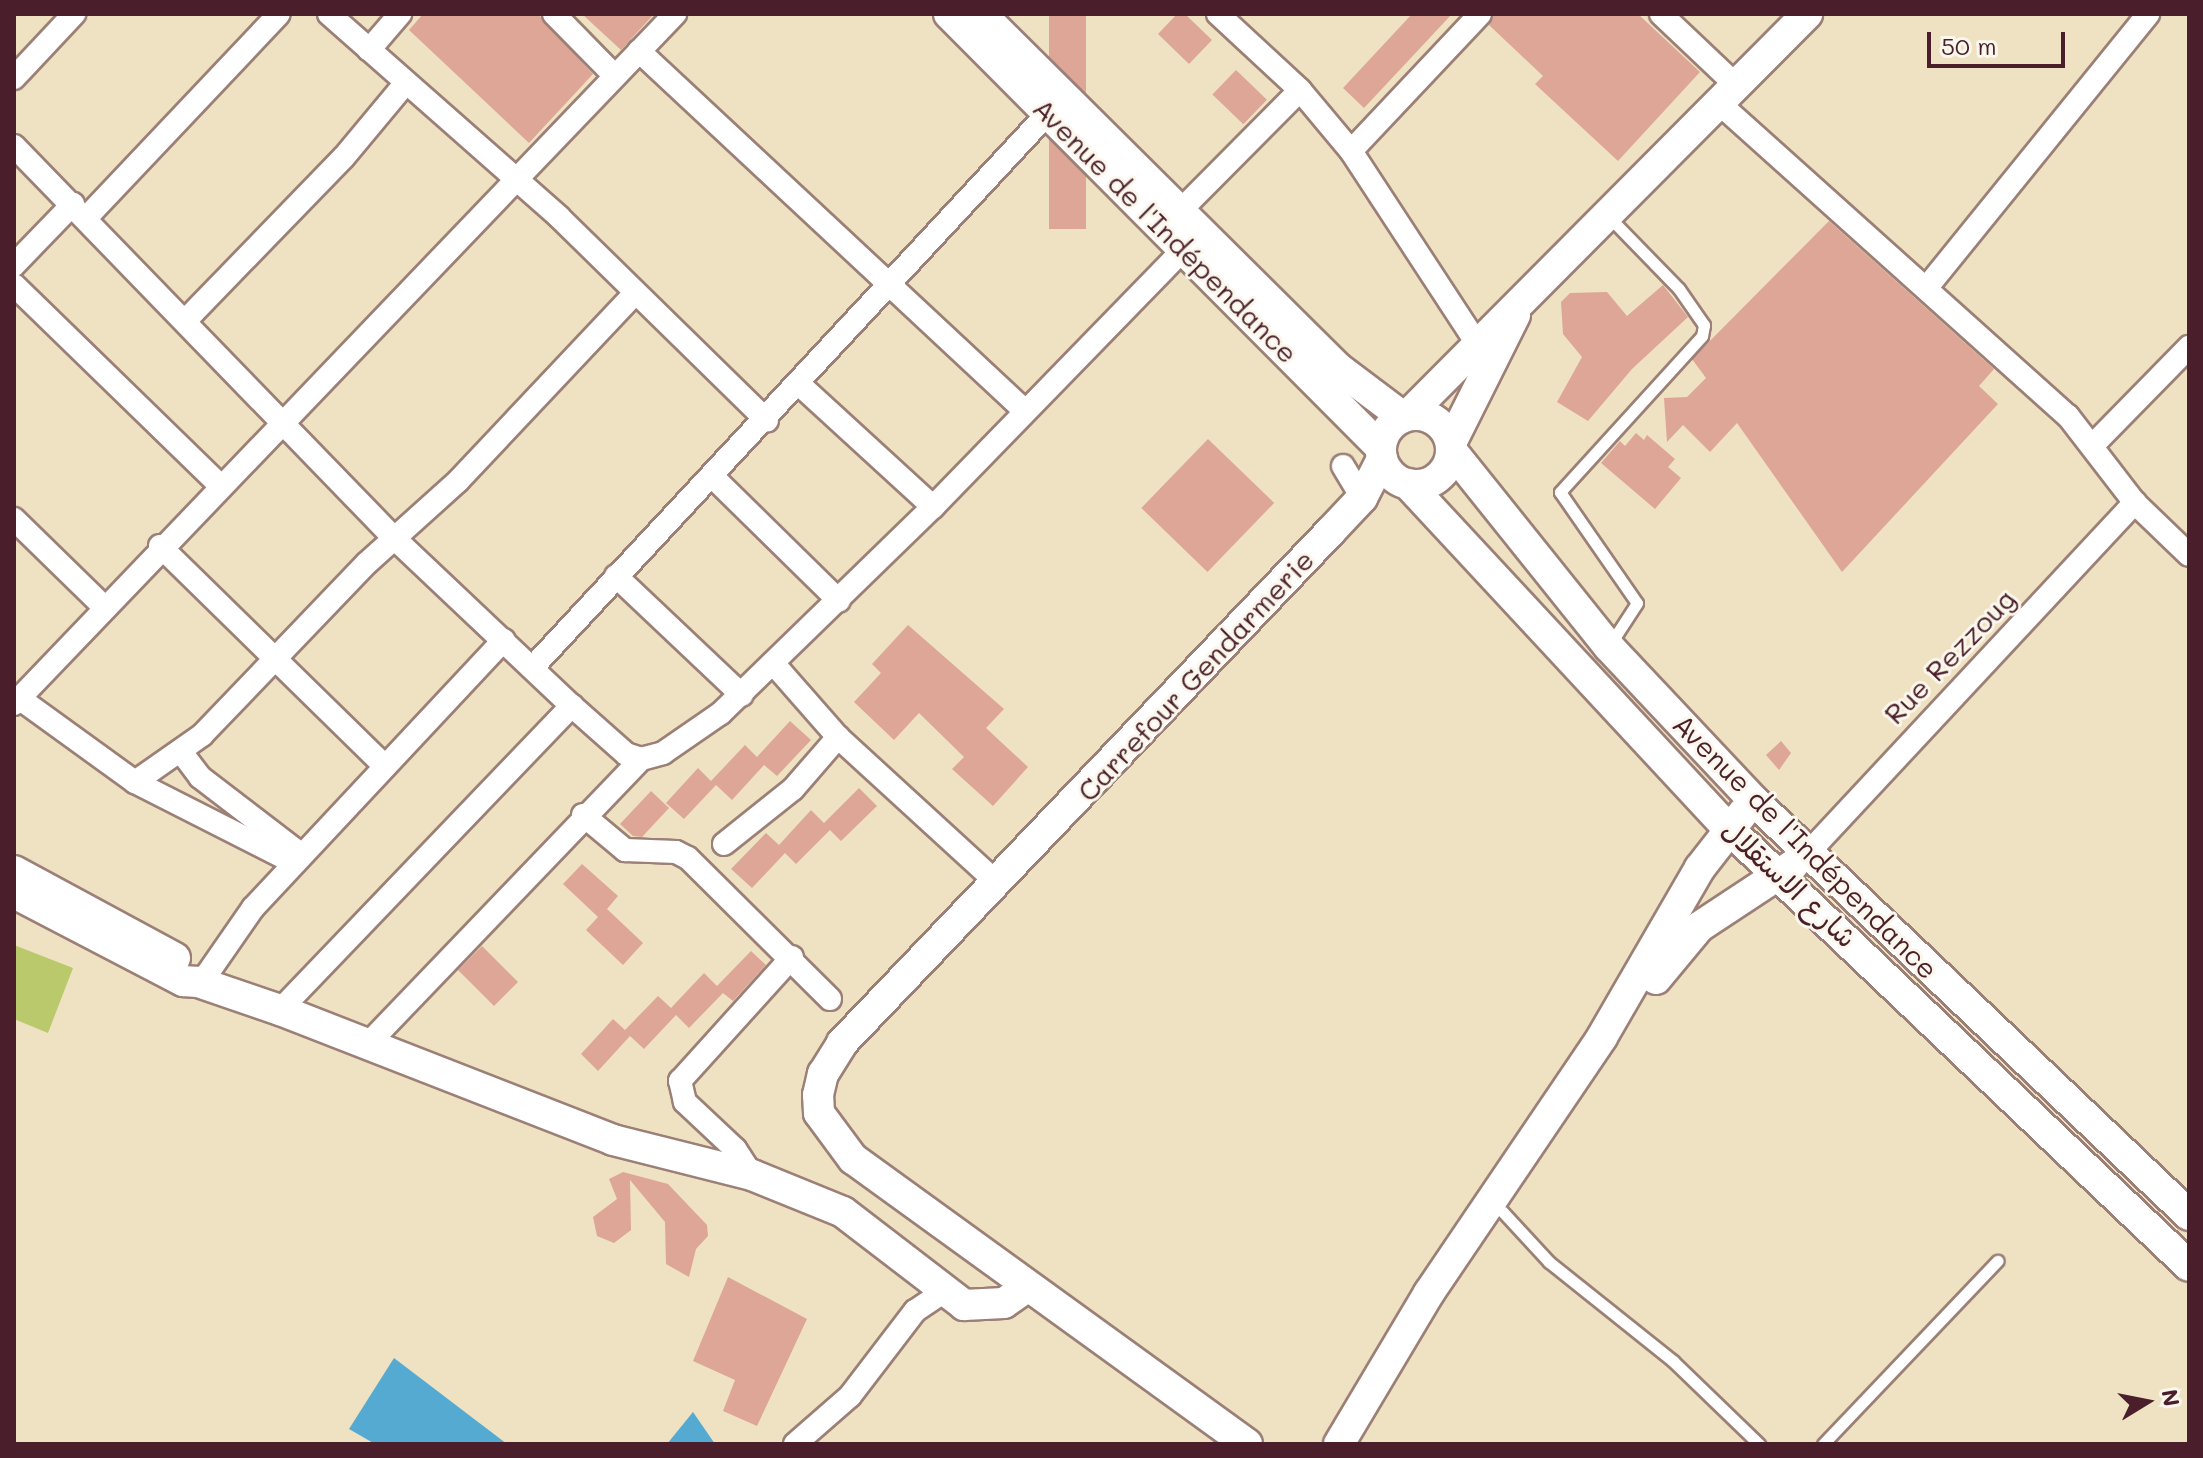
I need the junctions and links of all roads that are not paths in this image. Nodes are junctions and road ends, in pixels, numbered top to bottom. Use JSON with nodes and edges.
{"nodes":[{"id":1,"x":74,"y":14,"type":"edge"},
{"id":2,"x":279,"y":14,"type":"edge"},
{"id":3,"x":329,"y":14,"type":"edge"},
{"id":4,"x":400,"y":14,"type":"edge"},
{"id":5,"x":554,"y":14,"type":"edge"},
{"id":6,"x":675,"y":14,"type":"edge"},
{"id":7,"x":949,"y":14,"type":"edge"},
{"id":8,"x":981,"y":14,"type":"edge"},
{"id":9,"x":1218,"y":14,"type":"edge"},
{"id":10,"x":1480,"y":14,"type":"edge"},
{"id":11,"x":1661,"y":14,"type":"edge"},
{"id":12,"x":1807,"y":14,"type":"edge"},
{"id":13,"x":2148,"y":14,"type":"edge"},
{"id":14,"x":369,"y":50,"type":"junction"},
{"id":15,"x":639,"y":51,"type":"junction"},
{"id":16,"x":614,"y":75,"type":"junction"},
{"id":17,"x":14,"y":78,"type":"edge"},
{"id":18,"x":404,"y":85,"type":"junction"},
{"id":19,"x":1300,"y":90,"type":"junction"},
{"id":20,"x":1730,"y":96,"type":"junction"},
{"id":21,"x":1049,"y":112,"type":"junction"},
{"id":22,"x":14,"y":146,"type":"edge"},
{"id":23,"x":1351,"y":151,"type":"junction"},
{"id":24,"x":511,"y":181,"type":"junction"},
{"id":25,"x":80,"y":210,"type":"junction"},
{"id":26,"x":1178,"y":213,"type":"junction"},
{"id":27,"x":1609,"y":217,"type":"junction"},
{"id":28,"x":1183,"y":250,"type":"junction"},
{"id":29,"x":14,"y":265,"type":"edge"},
{"id":30,"x":891,"y":282,"type":"junction"},
{"id":31,"x":14,"y":285,"type":"edge"},
{"id":32,"x":1928,"y":286,"type":"junction"},
{"id":33,"x":634,"y":294,"type":"junction"},
{"id":34,"x":1521,"y":302,"type":"junction"},
{"id":35,"x":185,"y":321,"type":"junction"},
{"id":36,"x":1476,"y":342,"type":"junction"},
{"id":37,"x":2189,"y":347,"type":"edge"},
{"id":38,"x":799,"y":384,"type":"junction"},
{"id":39,"x":1025,"y":411,"type":"junction"},
{"id":40,"x":1406,"y":416,"type":"junction"},
{"id":41,"x":767,"y":421,"type":"junction"},
{"id":42,"x":281,"y":423,"type":"junction"},
{"id":43,"x":2092,"y":446,"type":"junction"},
{"id":44,"x":1451,"y":447,"type":"junction"},
{"id":45,"x":1343,"y":466,"type":"dead end"},
{"id":46,"x":1393,"y":468,"type":"junction"},
{"id":47,"x":714,"y":478,"type":"junction"},
{"id":48,"x":220,"y":485,"type":"junction"},
{"id":49,"x":1362,"y":498,"type":"junction"},
{"id":50,"x":2135,"y":503,"type":"junction"},
{"id":51,"x":933,"y":507,"type":"junction"},
{"id":52,"x":14,"y":519,"type":"edge"},
{"id":53,"x":393,"y":537,"type":"junction"},
{"id":54,"x":160,"y":546,"type":"junction"},
{"id":55,"x":2189,"y":555,"type":"edge"},
{"id":56,"x":616,"y":576,"type":"junction"},
{"id":57,"x":839,"y":601,"type":"junction"},
{"id":58,"x":103,"y":606,"type":"junction"},
{"id":59,"x":504,"y":640,"type":"junction"},
{"id":60,"x":1609,"y":647,"type":"junction"},
{"id":61,"x":277,"y":656,"type":"junction"},
{"id":62,"x":773,"y":663,"type":"junction"},
{"id":63,"x":534,"y":666,"type":"junction"},
{"id":64,"x":742,"y":695,"type":"junction"},
{"id":65,"x":17,"y":701,"type":"edge"},
{"id":66,"x":572,"y":706,"type":"junction"},
{"id":67,"x":838,"y":737,"type":"junction"},
{"id":68,"x":182,"y":753,"type":"junction"},
{"id":69,"x":641,"y":759,"type":"junction"},
{"id":70,"x":385,"y":766,"type":"junction"},
{"id":71,"x":135,"y":782,"type":"junction"},
{"id":72,"x":1755,"y":802,"type":"junction"},
{"id":73,"x":583,"y":815,"type":"junction"},
{"id":74,"x":1729,"y":829,"type":"junction"},
{"id":75,"x":724,"y":844,"type":"dead end"},
{"id":76,"x":1809,"y":852,"type":"junction"},
{"id":77,"x":299,"y":860,"type":"junction"},
{"id":78,"x":14,"y":871,"type":"edge"},
{"id":79,"x":1780,"y":876,"type":"junction"},
{"id":80,"x":996,"y":882,"type":"junction"},
{"id":81,"x":14,"y":893,"type":"edge"},
{"id":82,"x":1812,"y":903,"type":"junction"},
{"id":83,"x":1716,"y":914,"type":"junction"},
{"id":84,"x":792,"y":957,"type":"junction"},
{"id":85,"x":1928,"y":967,"type":"junction"},
{"id":86,"x":200,"y":982,"type":"junction"},
{"id":87,"x":1905,"y":991,"type":"junction"},
{"id":88,"x":830,"y":999,"type":"dead end"},
{"id":89,"x":280,"y":1010,"type":"junction"},
{"id":90,"x":367,"y":1045,"type":"junction"},
{"id":91,"x":2012,"y":1046,"type":"junction"},
{"id":92,"x":1989,"y":1072,"type":"junction"},
{"id":93,"x":752,"y":1175,"type":"junction"},
{"id":94,"x":1502,"y":1211,"type":"junction"},
{"id":95,"x":2189,"y":1215,"type":"edge"},
{"id":96,"x":1997,"y":1261,"type":"dead end"},
{"id":97,"x":2189,"y":1266,"type":"edge"},
{"id":98,"x":1027,"y":1287,"type":"junction"},
{"id":99,"x":945,"y":1291,"type":"junction"},
{"id":100,"x":795,"y":1444,"type":"edge"},
{"id":101,"x":1247,"y":1444,"type":"edge"},
{"id":102,"x":1339,"y":1444,"type":"edge"},
{"id":103,"x":1356,"y":1444,"type":"edge"},
{"id":104,"x":1759,"y":1444,"type":"edge"},
{"id":105,"x":1823,"y":1444,"type":"edge"}],
"edges":[{"from":1,"to":17,"type":"street"},
{"from":2,"to":25,"type":"street"},
{"from":3,"to":14,"type":"street"},
{"from":4,"to":14,"type":"street"},
{"from":5,"to":16,"type":"street"},
{"from":6,"to":15,"type":"street"},
{"from":7,"to":21,"type":"main road","name":"Avenue de l'Indépendance"},
{"from":8,"to":26,"type":"main road","name":"Avenue de l'Indépendance"},
{"from":9,"to":19,"type":"street"},
{"from":10,"to":23,"type":"street"},
{"from":11,"to":20,"type":"street"},
{"from":12,"to":20,"type":"main road"},
{"from":13,"to":32,"type":"street"},
{"from":14,"to":18,"type":"street"},
{"from":15,"to":16,"type":"street"},
{"from":15,"to":30,"type":"street"},
{"from":16,"to":24,"type":"street"},
{"from":18,"to":24,"type":"street"},
{"from":18,"to":35,"type":"street"},
{"from":19,"to":23,"type":"street"},
{"from":19,"to":26,"type":"street"},
{"from":20,"to":27,"type":"main road"},
{"from":20,"to":32,"type":"street"},
{"from":21,"to":28,"type":"main road","name":"Avenue de l'Indépendance"},
{"from":21,"to":30,"type":"street"},
{"from":22,"to":25,"type":"street"},
{"from":23,"to":36,"type":"street"},
{"from":24,"to":33,"type":"street"},
{"from":24,"to":42,"type":"street"},
{"from":25,"to":29,"type":"street"},
{"from":25,"to":35,"type":"street"},
{"from":26,"to":40,"type":"main road","name":"Avenue de l'Indépendance"},
{"from":27,"to":34,"type":"main road"},
{"from":27,"to":60,"type":"lane"},
{"from":28,"to":39,"type":"street"},
{"from":28,"to":46,"type":"main road","name":"Avenue de l'Indépendance"},
{"from":30,"to":38,"type":"street"},
{"from":30,"to":39,"type":"street"},
{"from":31,"to":48,"type":"street"},
{"from":32,"to":43,"type":"street"},
{"from":33,"to":41,"type":"street"},
{"from":33,"to":53,"type":"street"},
{"from":34,"to":36,"type":"main road"},
{"from":34,"to":44,"type":"main road"},
{"from":35,"to":42,"type":"street"},
{"from":36,"to":40,"type":"main road"},
{"from":37,"to":43,"type":"street"},
{"from":38,"to":41,"type":"street"},
{"from":38,"to":51,"type":"street"},
{"from":39,"to":51,"type":"street"},
{"from":40,"to":44,"type":"main road"},
{"from":40,"to":46,"type":"main road"},
{"from":41,"to":47,"type":"street"},
{"from":42,"to":48,"type":"street"},
{"from":42,"to":53,"type":"street"},
{"from":43,"to":50,"type":"street"},
{"from":44,"to":46,"type":"main road"},
{"from":44,"to":60,"type":"main road","name":"Avenue de l'Indépendance"},
{"from":45,"to":49,"type":"street"},
{"from":46,"to":49,"type":"main road"},
{"from":46,"to":74,"type":"main road","name":"شارع الاستقلال"},
{"from":47,"to":56,"type":"street"},
{"from":47,"to":57,"type":"street"},
{"from":48,"to":54,"type":"street"},
{"from":49,"to":80,"type":"main road","name":"Carrefour Gendarmerie"},
{"from":50,"to":55,"type":"street"},
{"from":50,"to":76,"type":"street","name":"Rue Rezzoug"},
{"from":51,"to":57,"type":"street"},
{"from":52,"to":58,"type":"street"},
{"from":53,"to":59,"type":"street"},
{"from":53,"to":61,"type":"street"},
{"from":54,"to":58,"type":"street"},
{"from":54,"to":61,"type":"street"},
{"from":56,"to":63,"type":"street"},
{"from":56,"to":64,"type":"street"},
{"from":57,"to":62,"type":"street"},
{"from":58,"to":65,"type":"street"},
{"from":59,"to":63,"type":"street"},
{"from":59,"to":70,"type":"street"},
{"from":60,"to":72,"type":"main road","name":"Avenue de l'Indépendance"},
{"from":61,"to":68,"type":"street"},
{"from":61,"to":70,"type":"street"},
{"from":62,"to":64,"type":"street"},
{"from":62,"to":67,"type":"street"},
{"from":63,"to":66,"type":"street"},
{"from":64,"to":69,"type":"street"},
{"from":65,"to":71,"type":"street"},
{"from":66,"to":69,"type":"street"},
{"from":66,"to":89,"type":"street"},
{"from":67,"to":75,"type":"street"},
{"from":67,"to":80,"type":"street"},
{"from":68,"to":71,"type":"street"},
{"from":68,"to":77,"type":"street"},
{"from":69,"to":73,"type":"street"},
{"from":70,"to":77,"type":"street"},
{"from":71,"to":77,"type":"street"},
{"from":72,"to":74,"type":"main road"},
{"from":72,"to":76,"type":"main road","name":"Avenue de l'Indépendance"},
{"from":73,"to":84,"type":"street"},
{"from":73,"to":90,"type":"street"},
{"from":74,"to":79,"type":"main road","name":"شارع الاستقلال"},
{"from":74,"to":102,"type":"main road"},
{"from":76,"to":79,"type":"main road"},
{"from":76,"to":85,"type":"main road","name":"Avenue de l'Indépendance"},
{"from":77,"to":86,"type":"street"},
{"from":78,"to":86,"type":"main road"},
{"from":79,"to":82,"type":"main road","name":"شارع الاستقلال"},
{"from":79,"to":83,"type":"main road"},
{"from":80,"to":98,"type":"main road","name":"Carrefour Gendarmerie"},
{"from":81,"to":86,"type":"main road"},
{"from":82,"to":83,"type":"main road"},
{"from":82,"to":87,"type":"main road","name":"شارع الاستقلال"},
{"from":83,"to":94,"type":"main road"},
{"from":84,"to":88,"type":"street"},
{"from":84,"to":93,"type":"street"},
{"from":85,"to":87,"type":"main road"},
{"from":85,"to":91,"type":"main road","name":"Avenue de l'Indépendance"},
{"from":86,"to":89,"type":"main road"},
{"from":87,"to":92,"type":"main road","name":"شارع الاستقلال"},
{"from":89,"to":90,"type":"main road"},
{"from":90,"to":93,"type":"main road"},
{"from":91,"to":92,"type":"main road"},
{"from":91,"to":95,"type":"main road","name":"Avenue de l'Indépendance"},
{"from":92,"to":97,"type":"main road","name":"شارع الاستقلال"},
{"from":93,"to":99,"type":"main road"},
{"from":94,"to":103,"type":"main road"},
{"from":94,"to":104,"type":"lane"},
{"from":96,"to":105,"type":"lane"},
{"from":98,"to":99,"type":"main road"},
{"from":98,"to":101,"type":"main road","name":"Carrefour Gendarmerie"},
{"from":99,"to":100,"type":"street"}]}
